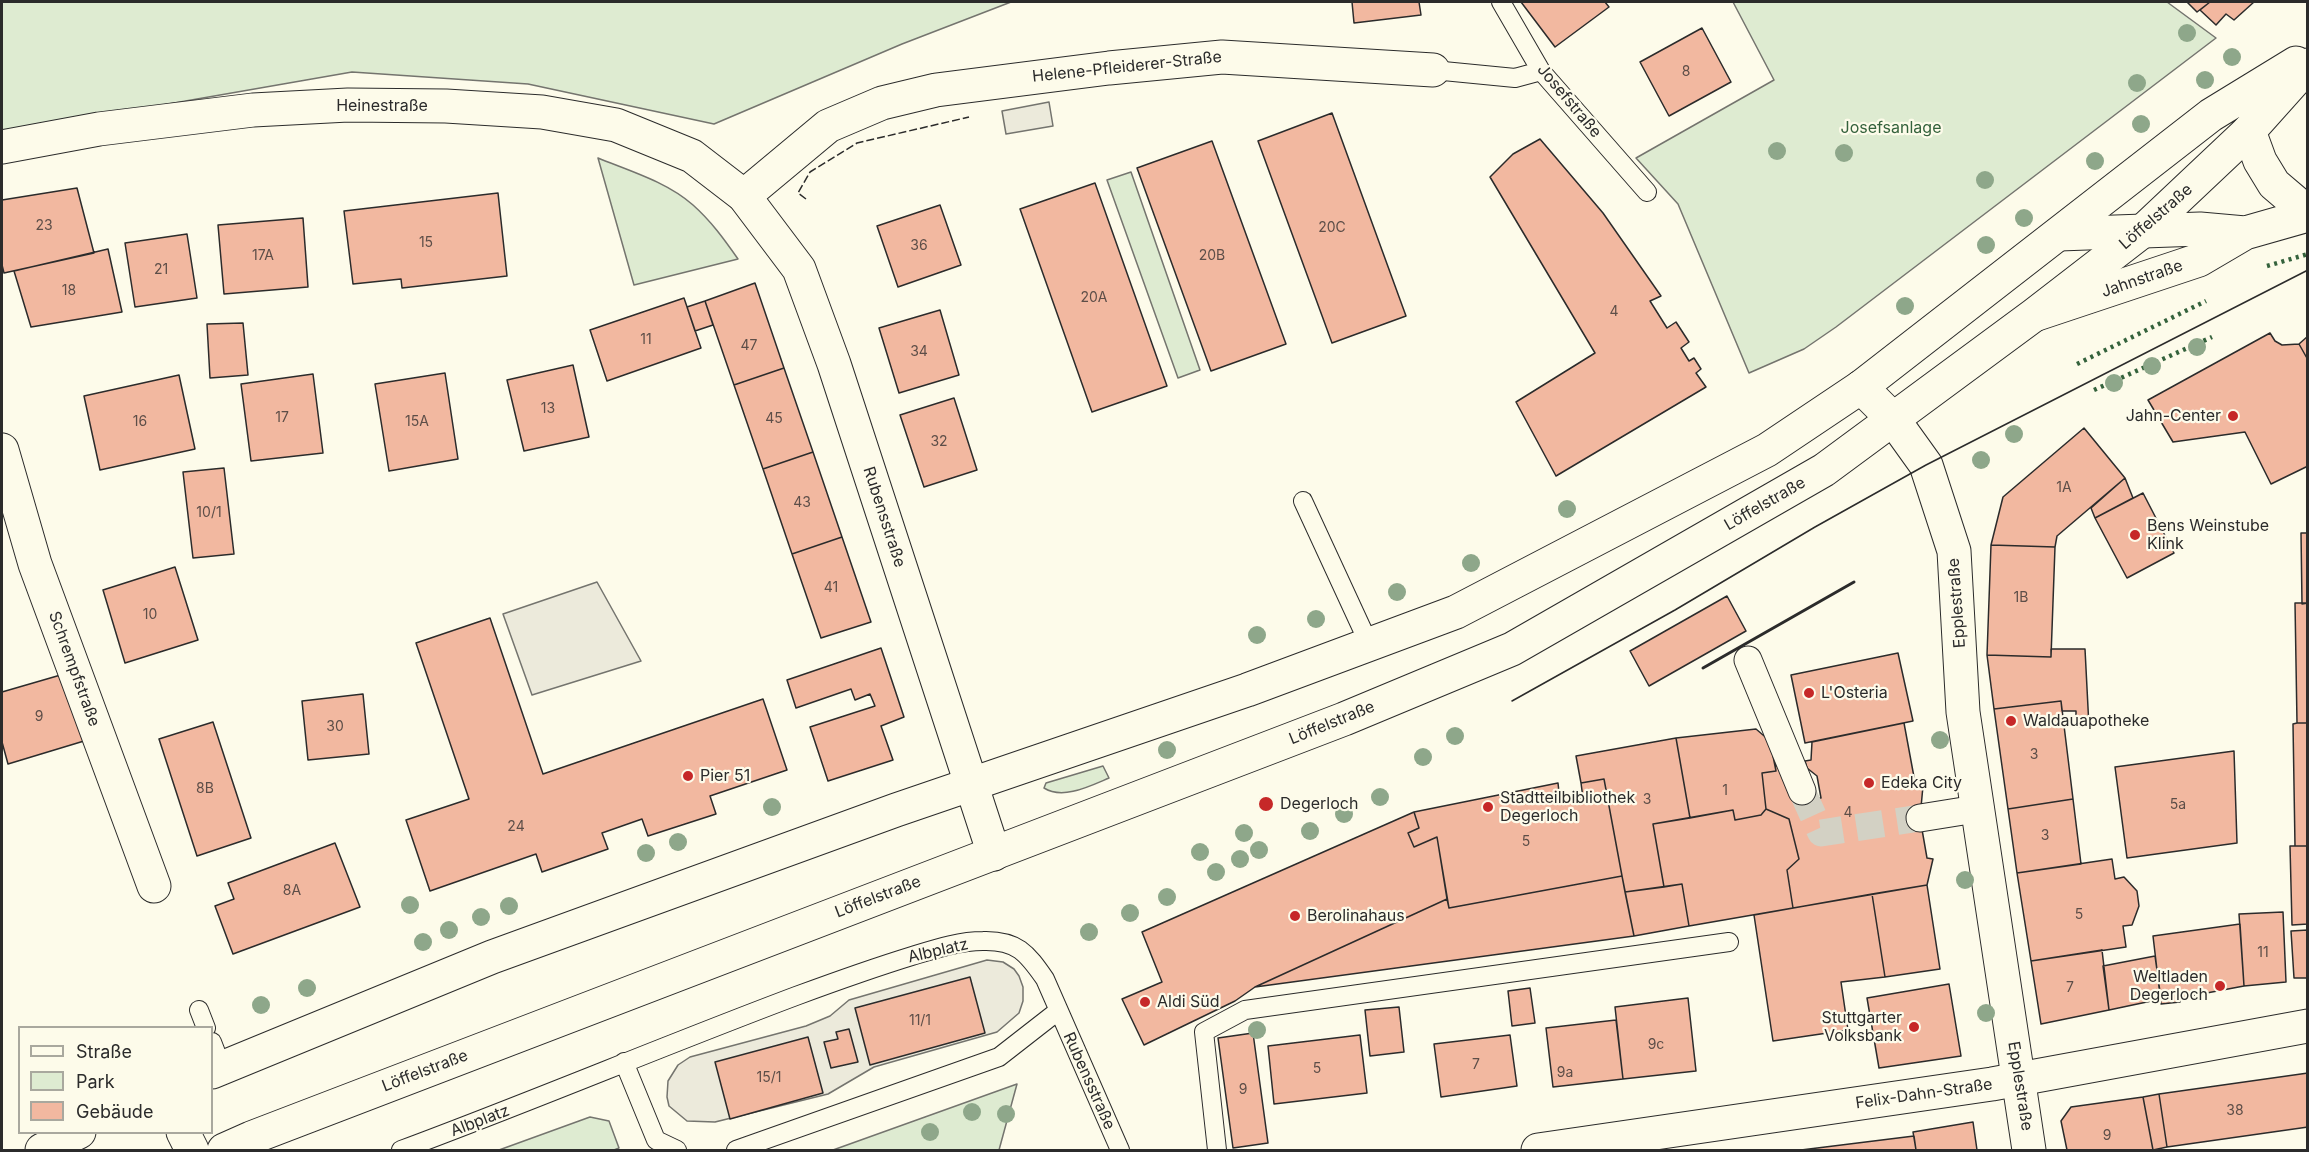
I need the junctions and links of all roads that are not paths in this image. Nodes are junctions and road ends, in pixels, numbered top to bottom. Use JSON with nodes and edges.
{"nodes":[{"id":1,"x":1502,"y":2,"type":"edge"},
{"id":2,"x":2307,"y":56,"type":"edge"},
{"id":3,"x":2307,"y":65,"type":"edge"},
{"id":4,"x":1432,"y":70,"type":"joint"},
{"id":5,"x":1541,"y":71,"type":"junction"},
{"id":6,"x":2250,"y":131,"type":"junction"},
{"id":7,"x":2,"y":147,"type":"edge"},
{"id":8,"x":1647,"y":192,"type":"dead end"},
{"id":9,"x":744,"y":196,"type":"junction"},
{"id":10,"x":2307,"y":214,"type":"edge"},
{"id":11,"x":2144,"y":230,"type":"junction"},
{"id":12,"x":2245,"y":232,"type":"junction"},
{"id":13,"x":2059,"y":234,"type":"junction"},
{"id":14,"x":2034,"y":315,"type":"junction"},
{"id":15,"x":1861,"y":387,"type":"junction"},
{"id":16,"x":1893,"y":419,"type":"junction"},
{"id":17,"x":2,"y":450,"type":"edge"},
{"id":18,"x":1303,"y":501,"type":"dead end"},
{"id":19,"x":1369,"y":644,"type":"junction"},
{"id":20,"x":1748,"y":660,"type":"dead end"},
{"id":21,"x":970,"y":784,"type":"junction"},
{"id":22,"x":1802,"y":791,"type":"tunnel mouth"},
{"id":23,"x":1976,"y":809,"type":"junction"},
{"id":24,"x":1920,"y":818,"type":"tunnel mouth"},
{"id":25,"x":994,"y":854,"type":"junction"},
{"id":26,"x":154,"y":886,"type":"dead end"},
{"id":27,"x":1729,"y":942,"type":"dead end"},
{"id":28,"x":199,"y":1010,"type":"dead end"},
{"id":29,"x":1058,"y":1011,"type":"junction"},
{"id":30,"x":205,"y":1026,"type":"edge"},
{"id":31,"x":2307,"y":1026,"type":"edge"},
{"id":32,"x":215,"y":1061,"type":"edge"},
{"id":33,"x":624,"y":1062,"type":"junction"},
{"id":34,"x":2019,"y":1079,"type":"junction"},
{"id":35,"x":75,"y":1134,"type":"edge"},
{"id":36,"x":184,"y":1134,"type":"edge"},
{"id":37,"x":42,"y":1150,"type":"edge"},
{"id":38,"x":192,"y":1150,"type":"edge"},
{"id":39,"x":224,"y":1150,"type":"edge"},
{"id":40,"x":401,"y":1150,"type":"edge"},
{"id":41,"x":677,"y":1150,"type":"edge"},
{"id":42,"x":736,"y":1150,"type":"edge"},
{"id":43,"x":1120,"y":1150,"type":"edge"},
{"id":44,"x":1217,"y":1150,"type":"edge"},
{"id":45,"x":1538,"y":1150,"type":"edge"},
{"id":46,"x":2029,"y":1150,"type":"edge"}],
"edges":[{"from":1,"to":5,"type":"lane","name":"Josefstraße"},
{"from":2,"to":13,"type":"main road"},
{"from":3,"to":6,"type":"main road","name":"Löffelstraße"},
{"from":4,"to":5,"type":"lane","name":"Helene-Pfleiderer-Straße"},
{"from":4,"to":9,"type":"main road","name":"Helene-Pfleiderer-Straße"},
{"from":5,"to":8,"type":"lane","name":"Josefstraße"},
{"from":6,"to":10,"type":"main road","name":"Jahnstraße"},
{"from":6,"to":11,"type":"main road","name":"Löffelstraße"},
{"from":7,"to":9,"type":"main road","name":"Heinestraße"},
{"from":9,"to":21,"type":"main road","name":"Rubensstraße"},
{"from":10,"to":12,"type":"main road","name":"Jahnstraße"},
{"from":11,"to":12,"type":"main road","name":"Jahnstraße"},
{"from":11,"to":13,"type":"main road","name":"Jahnstraße"},
{"from":11,"to":14,"type":"main road","name":"Löffelstraße"},
{"from":12,"to":14,"type":"main road","name":"Jahnstraße"},
{"from":13,"to":15,"type":"main road"},
{"from":14,"to":16,"type":"main road","name":"Löffelstraße"},
{"from":15,"to":16,"type":"main road","name":"Epplestraße"},
{"from":15,"to":19,"type":"main road"},
{"from":16,"to":23,"type":"main road","name":"Epplestraße"},
{"from":16,"to":25,"type":"main road","name":"Löffelstraße"},
{"from":17,"to":26,"type":"main road","name":"Schrempfstraße"},
{"from":18,"to":19,"type":"lane"},
{"from":19,"to":21,"type":"main road"},
{"from":20,"to":22,"type":"street"},
{"from":21,"to":25,"type":"main road","name":"Rubensstraße"},
{"from":21,"to":32,"type":"main road"},
{"from":23,"to":24,"type":"street"},
{"from":23,"to":34,"type":"main road","name":"Epplestraße"},
{"from":25,"to":39,"type":"main road","name":"Löffelstraße"},
{"from":27,"to":44,"type":"lane"},
{"from":28,"to":30,"type":"lane"},
{"from":29,"to":33,"type":"lane","name":"Albplatz"},
{"from":29,"to":42,"type":"lane"},
{"from":29,"to":43,"type":"lane","name":"Rubensstraße"},
{"from":31,"to":34,"type":"main road","name":"Felix-Dahn-Straße"},
{"from":33,"to":40,"type":"lane","name":"Albplatz"},
{"from":33,"to":41,"type":"lane"},
{"from":34,"to":45,"type":"main road","name":"Felix-Dahn-Straße"},
{"from":34,"to":46,"type":"main road","name":"Epplestraße"},
{"from":35,"to":37,"type":"main road"},
{"from":36,"to":38,"type":"main road"}]}
